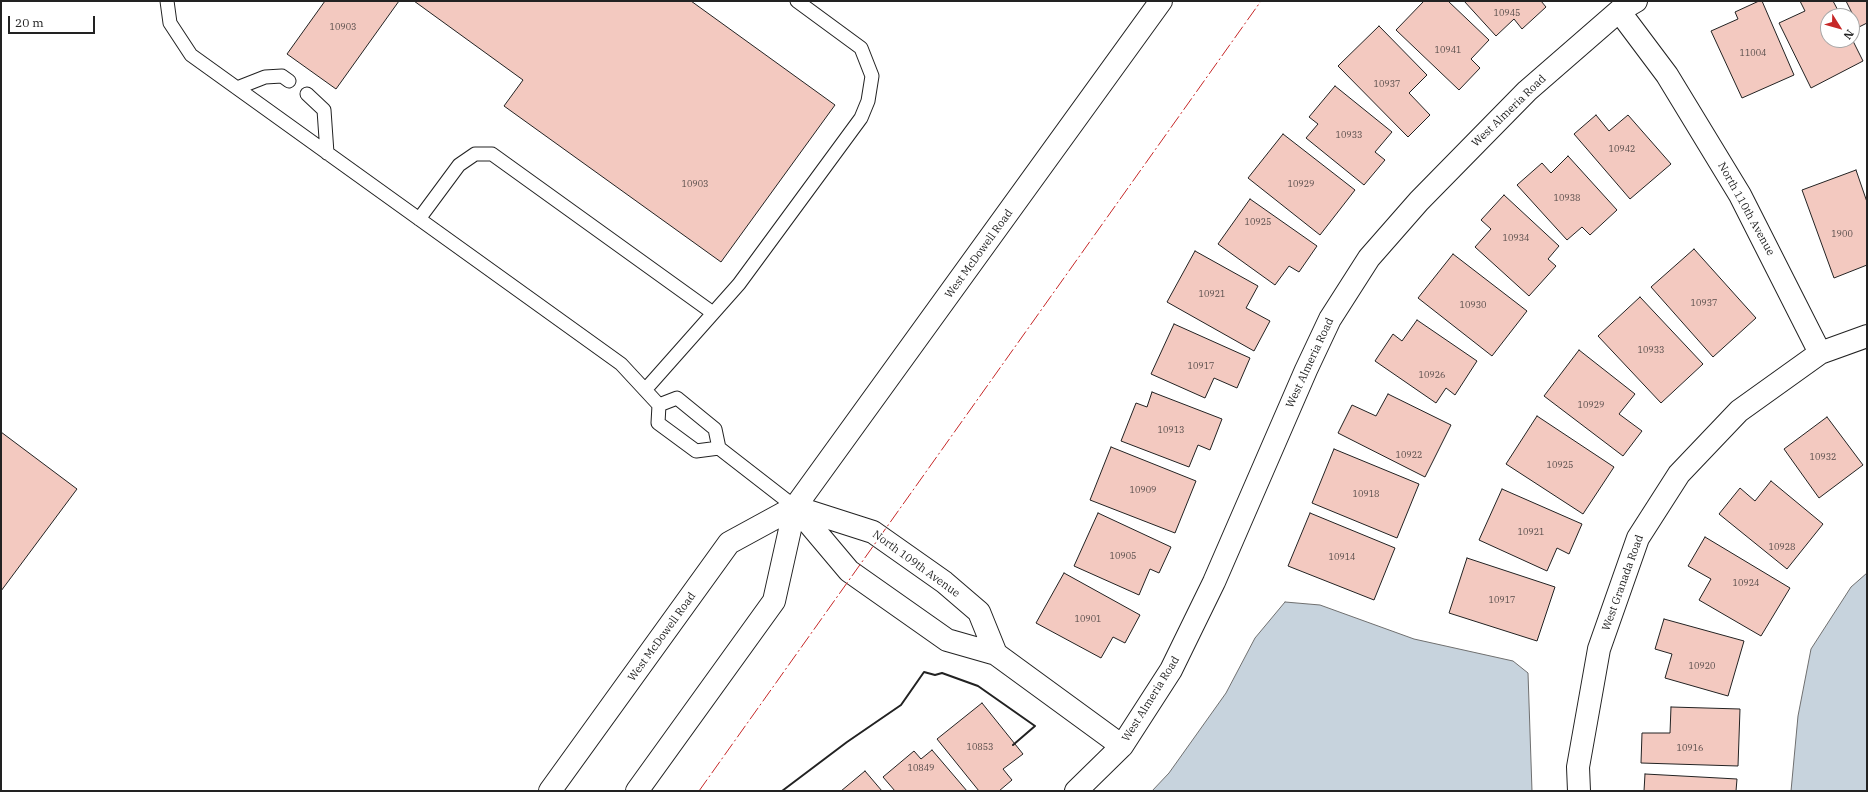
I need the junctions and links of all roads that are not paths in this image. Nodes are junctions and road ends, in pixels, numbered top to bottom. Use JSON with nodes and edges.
{"nodes":[{"id":1,"x":167,"y":1,"type":"edge"},
{"id":2,"x":797,"y":1,"type":"edge"},
{"id":3,"x":1161,"y":1,"type":"edge"},
{"id":4,"x":1627,"y":6,"type":"edge"},
{"id":5,"x":289,"y":81,"type":"dead end"},
{"id":6,"x":237,"y":88,"type":"junction"},
{"id":7,"x":307,"y":94,"type":"dead end"},
{"id":8,"x":327,"y":153,"type":"junction"},
{"id":9,"x":419,"y":219,"type":"junction"},
{"id":10,"x":713,"y":313,"type":"junction"},
{"id":11,"x":1867,"y":336,"type":"edge"},
{"id":12,"x":1820,"y":353,"type":"junction"},
{"id":13,"x":645,"y":390,"type":"junction"},
{"id":14,"x":659,"y":405,"type":"junction"},
{"id":15,"x":718,"y":448,"type":"junction"},
{"id":16,"x":795,"y":507,"type":"junction"},
{"id":17,"x":996,"y":654,"type":"junction"},
{"id":18,"x":1122,"y":746,"type":"junction"},
{"id":19,"x":550,"y":791,"type":"edge"},
{"id":20,"x":637,"y":791,"type":"edge"},
{"id":21,"x":1076,"y":791,"type":"edge"},
{"id":22,"x":1579,"y":791,"type":"edge"}],
"edges":[{"from":1,"to":6,"type":"lane"},
{"from":2,"to":10,"type":"lane"},
{"from":3,"to":16,"type":"street","name":"West McDowell Road"},
{"from":4,"to":12,"type":"street","name":"North 110th Avenue"},
{"from":4,"to":18,"type":"street","name":"West Almeria Road"},
{"from":5,"to":6,"type":"lane"},
{"from":6,"to":8,"type":"lane"},
{"from":7,"to":8,"type":"lane"},
{"from":8,"to":9,"type":"lane"},
{"from":9,"to":10,"type":"lane"},
{"from":9,"to":13,"type":"lane"},
{"from":10,"to":13,"type":"lane"},
{"from":11,"to":12,"type":"street"},
{"from":12,"to":22,"type":"street","name":"West Granada Road"},
{"from":13,"to":14,"type":"lane"},
{"from":14,"to":15,"type":"lane"},
{"from":14,"to":15,"type":"lane"},
{"from":15,"to":16,"type":"lane"},
{"from":16,"to":17,"type":"street"},
{"from":16,"to":17,"type":"street","name":"North 109th Avenue"},
{"from":16,"to":19,"type":"street","name":"West McDowell Road"},
{"from":16,"to":20,"type":"street","name":"West McDowell Road"},
{"from":17,"to":18,"type":"street"},
{"from":18,"to":21,"type":"street","name":"West Almeria Road"}]}
